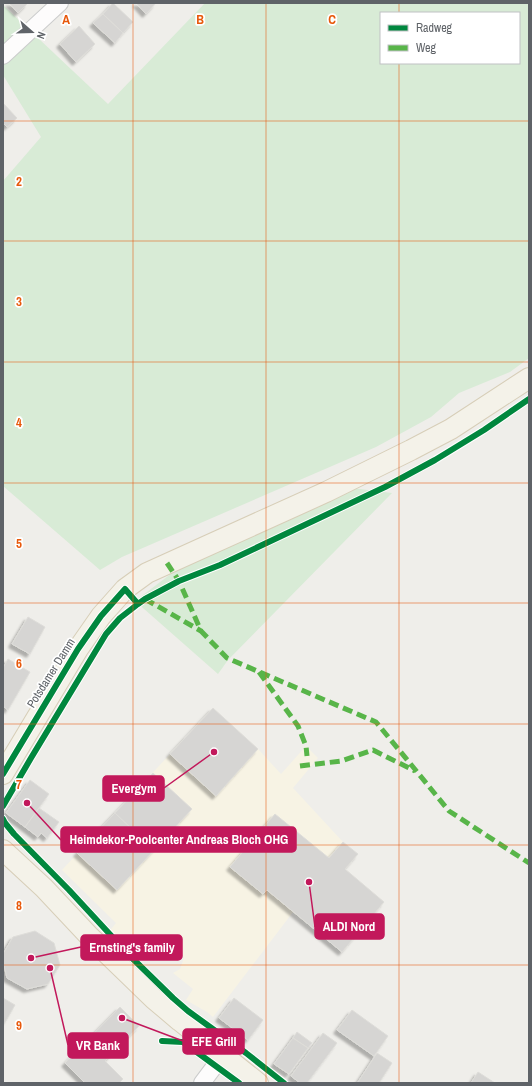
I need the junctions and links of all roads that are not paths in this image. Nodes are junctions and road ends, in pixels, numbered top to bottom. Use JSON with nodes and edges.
{"nodes":[{"id":1,"x":60,"y":3,"type":"edge"},
{"id":2,"x":3,"y":56,"type":"edge"},
{"id":3,"x":529,"y":378,"type":"edge"},
{"id":4,"x":3,"y":774,"type":"edge"},
{"id":5,"x":3,"y":850,"type":"edge"},
{"id":6,"x":223,"y":1055,"type":"junction"},
{"id":7,"x":202,"y":1083,"type":"edge"},
{"id":8,"x":258,"y":1083,"type":"edge"}],
"edges":[{"from":1,"to":2,"type":"street"},
{"from":3,"to":4,"type":"main road","name":"Potsdamer Damm"},
{"from":5,"to":6,"type":"main road"},
{"from":6,"to":7,"type":"street"},
{"from":6,"to":8,"type":"main road"}]}
